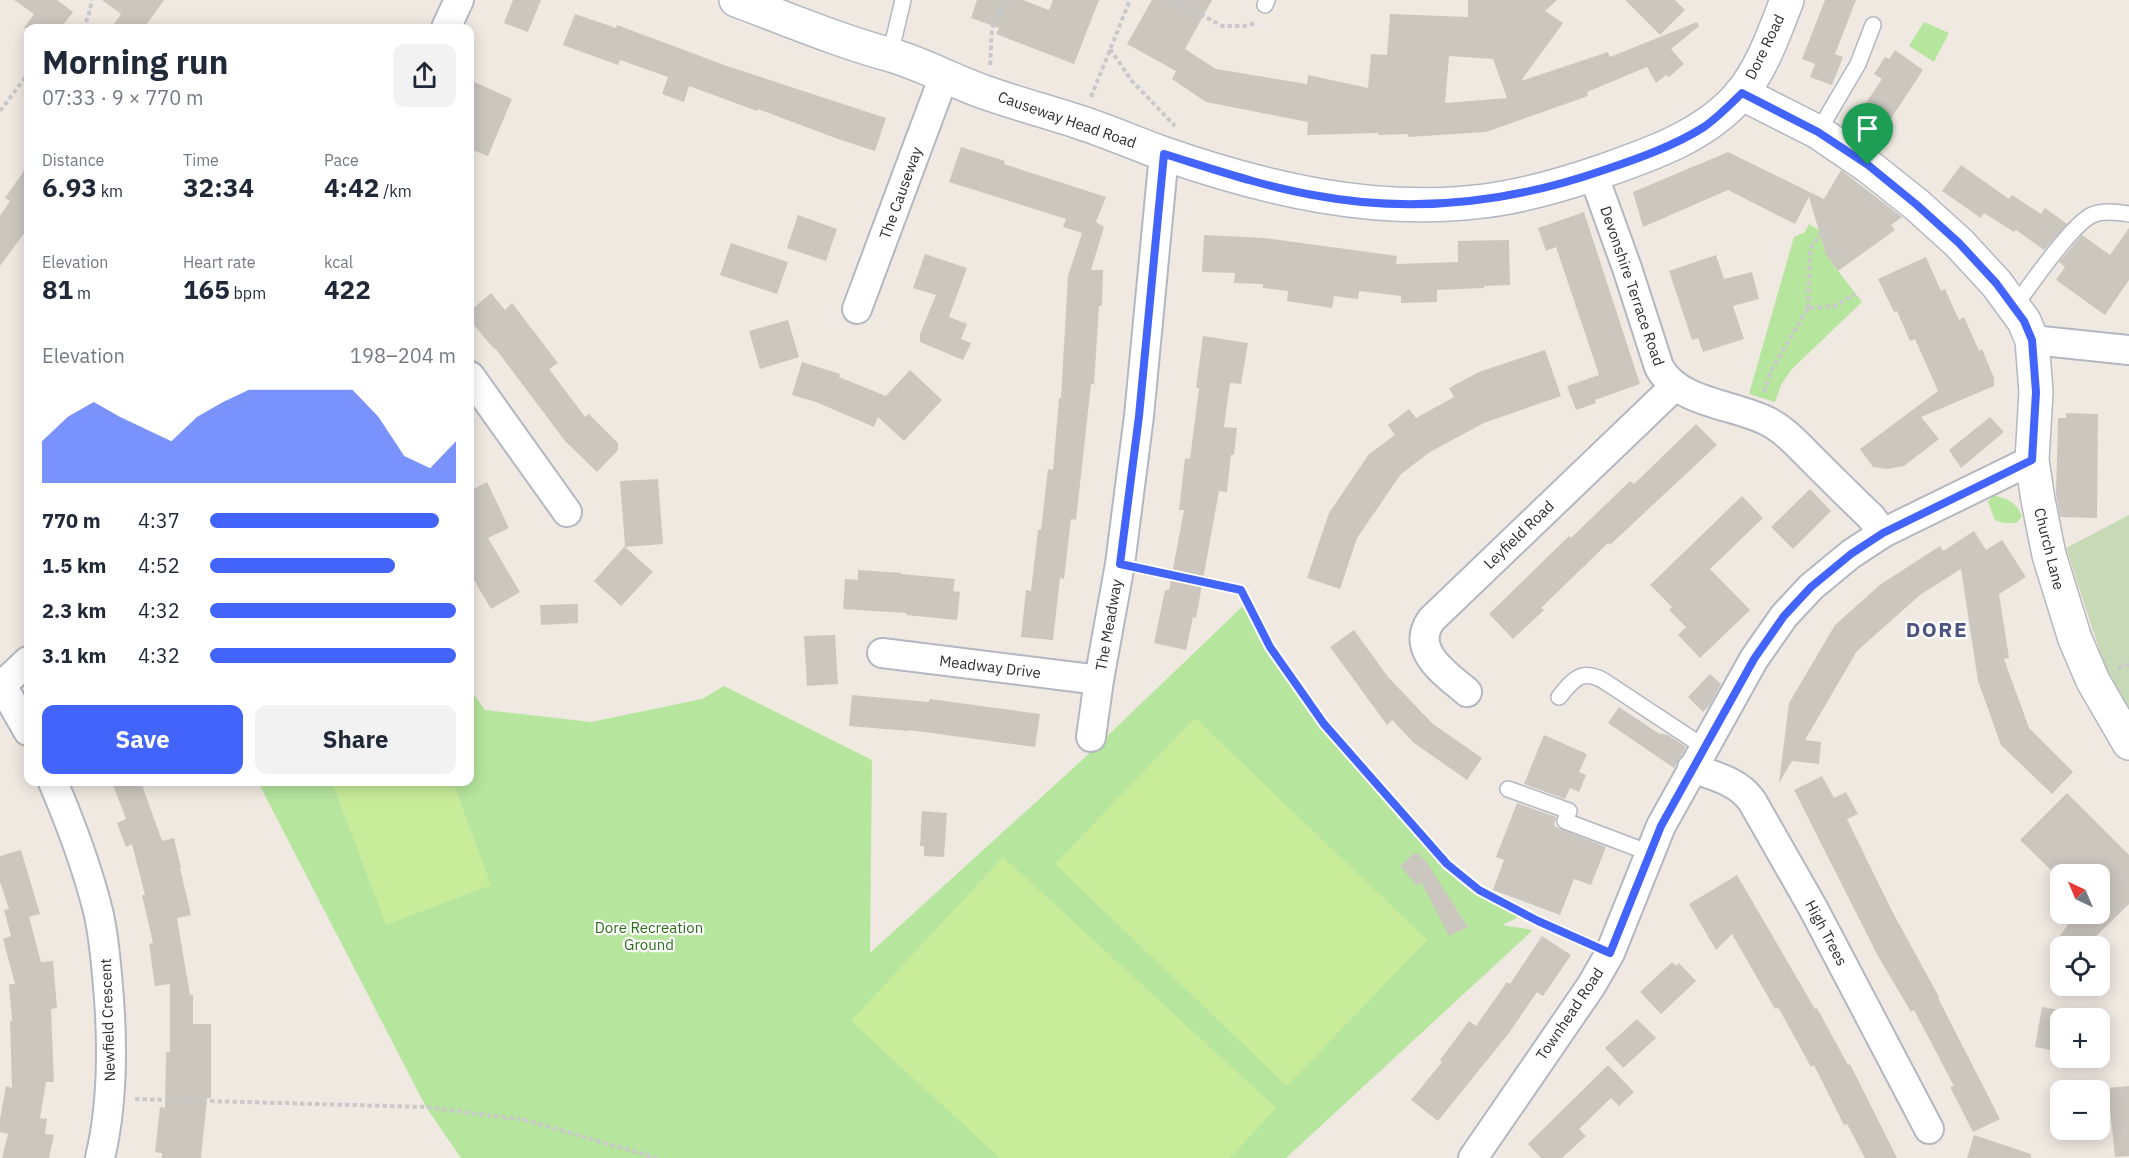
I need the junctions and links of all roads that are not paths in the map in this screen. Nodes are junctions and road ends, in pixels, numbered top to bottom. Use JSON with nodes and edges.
{"nodes":[{"id":1,"x":459,"y":0,"type":"edge"},
{"id":2,"x":736,"y":0,"type":"edge"},
{"id":3,"x":903,"y":0,"type":"edge"},
{"id":4,"x":1781,"y":2,"type":"edge"},
{"id":5,"x":448,"y":24,"type":"edge"},
{"id":6,"x":1873,"y":25,"type":"dead end"},
{"id":7,"x":890,"y":55,"type":"junction"},
{"id":8,"x":944,"y":76,"type":"junction"},
{"id":9,"x":1742,"y":93,"type":"junction"},
{"id":10,"x":1818,"y":132,"type":"junction"},
{"id":11,"x":1172,"y":143,"type":"junction"},
{"id":12,"x":1593,"y":174,"type":"junction"},
{"id":13,"x":2129,"y":214,"type":"edge"},
{"id":14,"x":2014,"y":307,"type":"junction"},
{"id":15,"x":857,"y":309,"type":"dead end"},
{"id":16,"x":2032,"y":340,"type":"junction"},
{"id":17,"x":2129,"y":350,"type":"edge"},
{"id":18,"x":474,"y":382,"type":"edge"},
{"id":19,"x":1675,"y":386,"type":"junction"},
{"id":20,"x":2032,"y":460,"type":"junction"},
{"id":21,"x":567,"y":512,"type":"dead end"},
{"id":22,"x":1883,"y":533,"type":"junction"},
{"id":23,"x":882,"y":654,"type":"dead end"},
{"id":24,"x":24,"y":665,"type":"edge"},
{"id":25,"x":1099,"y":680,"type":"junction"},
{"id":26,"x":1,"y":685,"type":"edge"},
{"id":27,"x":1467,"y":692,"type":"dead end"},
{"id":28,"x":1558,"y":697,"type":"dead end"},
{"id":29,"x":24,"y":724,"type":"edge"},
{"id":30,"x":1091,"y":737,"type":"dead end"},
{"id":31,"x":2129,"y":743,"type":"edge"},
{"id":32,"x":1698,"y":758,"type":"junction"},
{"id":33,"x":54,"y":786,"type":"edge"},
{"id":34,"x":1508,"y":789,"type":"dead end"},
{"id":35,"x":1650,"y":853,"type":"junction"},
{"id":36,"x":1929,"y":1130,"type":"dead end"},
{"id":37,"x":100,"y":1158,"type":"edge"},
{"id":38,"x":1473,"y":1158,"type":"edge"}],
"edges":[{"from":1,"to":5,"type":"street"},
{"from":2,"to":7,"type":"street","name":"Causeway Head Road"},
{"from":3,"to":7,"type":"lane"},
{"from":4,"to":9,"type":"street","name":"Dore Road"},
{"from":6,"to":10,"type":"lane"},
{"from":7,"to":8,"type":"street","name":"Causeway Head Road"},
{"from":8,"to":11,"type":"street","name":"Causeway Head Road"},
{"from":8,"to":15,"type":"street","name":"The Causeway"},
{"from":9,"to":10,"type":"street"},
{"from":9,"to":12,"type":"street","name":"Causeway Head Road"},
{"from":10,"to":14,"type":"street"},
{"from":11,"to":12,"type":"street","name":"Causeway Head Road"},
{"from":11,"to":25,"type":"street","name":"The Meadway"},
{"from":12,"to":19,"type":"street","name":"Devonshire Terrace Road"},
{"from":13,"to":14,"type":"lane"},
{"from":14,"to":16,"type":"street"},
{"from":16,"to":17,"type":"street"},
{"from":16,"to":20,"type":"street","name":"Church Lane"},
{"from":18,"to":21,"type":"street"},
{"from":19,"to":22,"type":"street","name":"Devonshire Terrace Road"},
{"from":19,"to":27,"type":"street","name":"Leyfield Road"},
{"from":20,"to":22,"type":"street","name":"Townhead Road"},
{"from":20,"to":31,"type":"street","name":"Church Lane"},
{"from":22,"to":32,"type":"street","name":"Townhead Road"},
{"from":23,"to":25,"type":"street","name":"Meadway Drive"},
{"from":24,"to":26,"type":"street"},
{"from":25,"to":30,"type":"street","name":"The Meadway"},
{"from":26,"to":29,"type":"street"},
{"from":28,"to":32,"type":"lane"},
{"from":32,"to":35,"type":"street","name":"Townhead Road"},
{"from":32,"to":36,"type":"street","name":"High Trees"},
{"from":33,"to":37,"type":"street","name":"Newfield Crescent"},
{"from":34,"to":35,"type":"lane"},
{"from":35,"to":38,"type":"street","name":"Townhead Road"}]}
